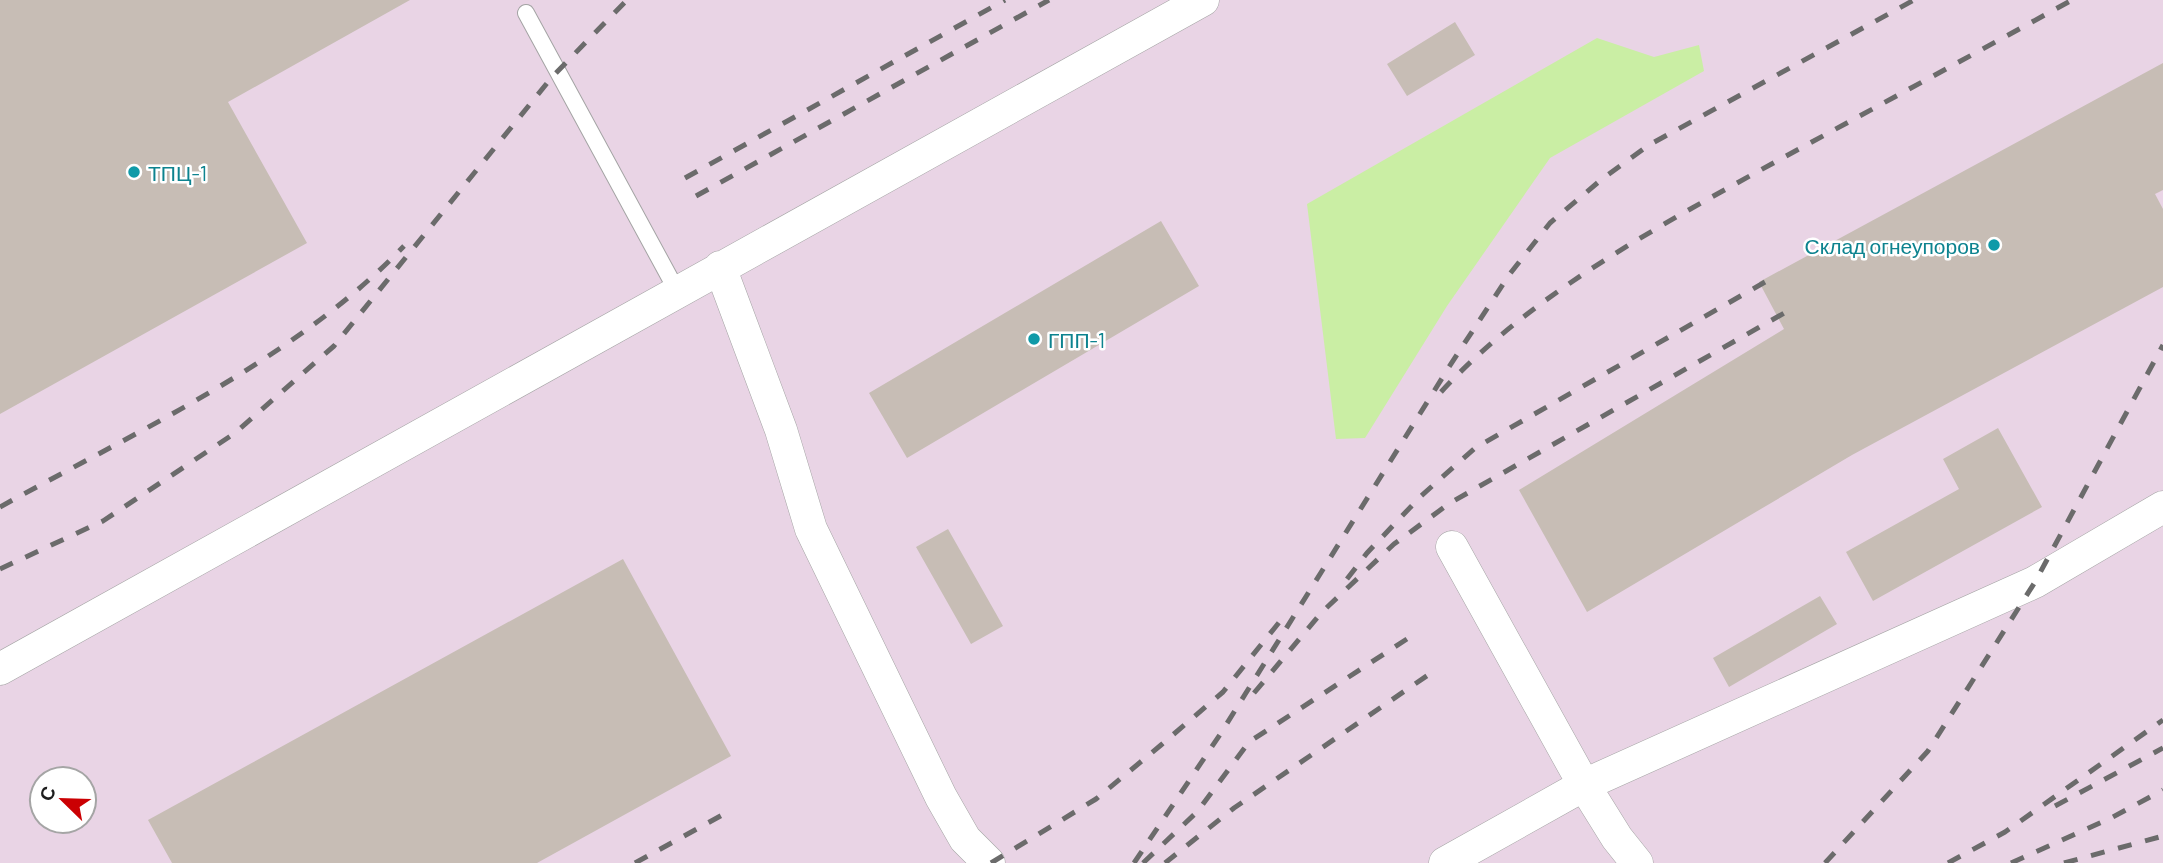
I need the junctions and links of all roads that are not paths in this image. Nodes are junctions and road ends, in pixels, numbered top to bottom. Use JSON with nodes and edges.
{"nodes":[{"id":1,"x":1203,"y":0,"type":"edge"},
{"id":2,"x":526,"y":13,"type":"dead end"},
{"id":3,"x":720,"y":267,"type":"junction"},
{"id":4,"x":677,"y":291,"type":"junction"},
{"id":5,"x":2163,"y":507,"type":"edge"},
{"id":6,"x":1452,"y":547,"type":"dead end"},
{"id":7,"x":0,"y":669,"type":"edge"},
{"id":8,"x":1584,"y":785,"type":"junction"},
{"id":9,"x":989,"y":863,"type":"edge"},
{"id":10,"x":1444,"y":863,"type":"edge"},
{"id":11,"x":1637,"y":863,"type":"edge"}],
"edges":[{"from":1,"to":3,"type":"street"},
{"from":2,"to":4,"type":"lane"},
{"from":3,"to":4,"type":"street"},
{"from":3,"to":9,"type":"street"},
{"from":4,"to":7,"type":"street"},
{"from":5,"to":8,"type":"street"},
{"from":6,"to":8,"type":"street"},
{"from":8,"to":10,"type":"street"},
{"from":8,"to":11,"type":"street"}]}
